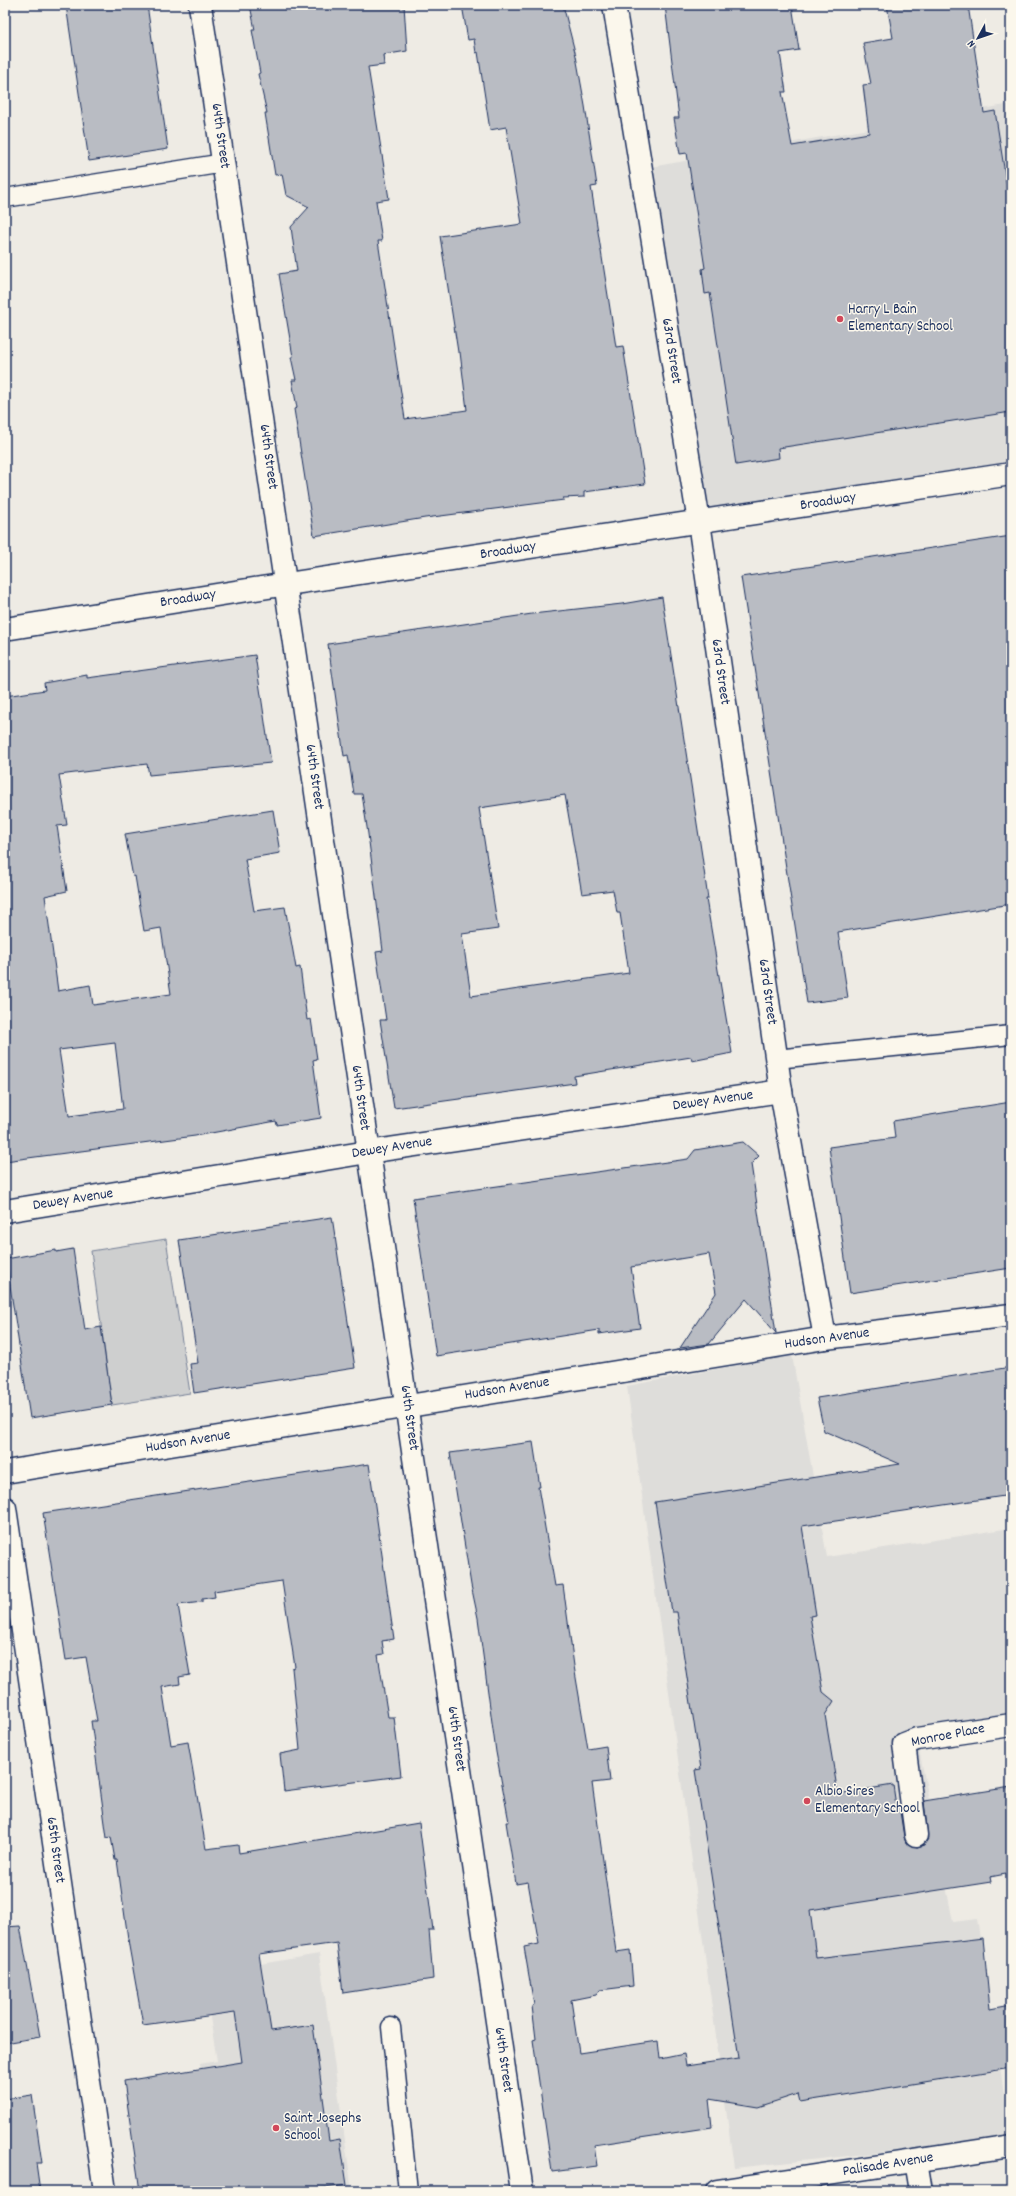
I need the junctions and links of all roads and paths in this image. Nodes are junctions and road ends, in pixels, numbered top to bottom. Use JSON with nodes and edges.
{"nodes":[{"id":1,"x":200,"y":5,"type":"edge"},
{"id":2,"x":614,"y":5,"type":"edge"},
{"id":3,"x":224,"y":163,"type":"junction"},
{"id":4,"x":5,"y":198,"type":"edge"},
{"id":5,"x":1011,"y":474,"type":"edge"},
{"id":6,"x":699,"y":522,"type":"junction"},
{"id":7,"x":287,"y":584,"type":"junction"},
{"id":8,"x":5,"y":629,"type":"edge"},
{"id":9,"x":1011,"y":1035,"type":"edge"},
{"id":10,"x":776,"y":1059,"type":"junction"},
{"id":11,"x":781,"y":1091,"type":"junction"},
{"id":12,"x":368,"y":1152,"type":"junction"},
{"id":13,"x":5,"y":1211,"type":"edge"},
{"id":14,"x":1011,"y":1315,"type":"edge"},
{"id":15,"x":825,"y":1338,"type":"junction"},
{"id":16,"x":408,"y":1406,"type":"junction"},
{"id":17,"x":5,"y":1472,"type":"edge"},
{"id":18,"x":5,"y":1508,"type":"edge"},
{"id":19,"x":1011,"y":1724,"type":"edge"},
{"id":20,"x":916,"y":1835,"type":"dead end"},
{"id":21,"x":391,"y":2027,"type":"dead end"},
{"id":22,"x":1011,"y":2146,"type":"edge"},
{"id":23,"x":915,"y":2161,"type":"junction"},
{"id":24,"x":105,"y":2191,"type":"edge"},
{"id":25,"x":408,"y":2191,"type":"edge"},
{"id":26,"x":522,"y":2191,"type":"edge"},
{"id":27,"x":717,"y":2191,"type":"edge"},
{"id":28,"x":920,"y":2191,"type":"edge"}],
"edges":[{"from":1,"to":3,"type":"street","name":"64th Street"},
{"from":2,"to":6,"type":"street","name":"63rd Street"},
{"from":3,"to":4,"type":"lane"},
{"from":3,"to":7,"type":"street","name":"64th Street"},
{"from":5,"to":6,"type":"street","name":"Broadway"},
{"from":6,"to":7,"type":"street","name":"Broadway"},
{"from":6,"to":10,"type":"street","name":"63rd Street"},
{"from":7,"to":8,"type":"street","name":"Broadway"},
{"from":7,"to":12,"type":"street","name":"64th Street"},
{"from":9,"to":10,"type":"lane"},
{"from":10,"to":11,"type":"street","name":"63rd Street"},
{"from":11,"to":12,"type":"street","name":"Dewey Avenue"},
{"from":11,"to":15,"type":"street","name":"63rd Street"},
{"from":12,"to":13,"type":"street","name":"Dewey Avenue"},
{"from":12,"to":16,"type":"street","name":"64th Street"},
{"from":14,"to":15,"type":"street","name":"Hudson Avenue"},
{"from":15,"to":16,"type":"street","name":"Hudson Avenue"},
{"from":16,"to":17,"type":"street","name":"Hudson Avenue"},
{"from":16,"to":26,"type":"street","name":"64th Street"},
{"from":18,"to":24,"type":"street","name":"65th Street"},
{"from":19,"to":20,"type":"street","name":"Monroe Place"},
{"from":21,"to":25,"type":"lane"},
{"from":22,"to":23,"type":"street","name":"Palisade Avenue"},
{"from":23,"to":27,"type":"street","name":"Palisade Avenue"},
{"from":23,"to":28,"type":"street"}]}
